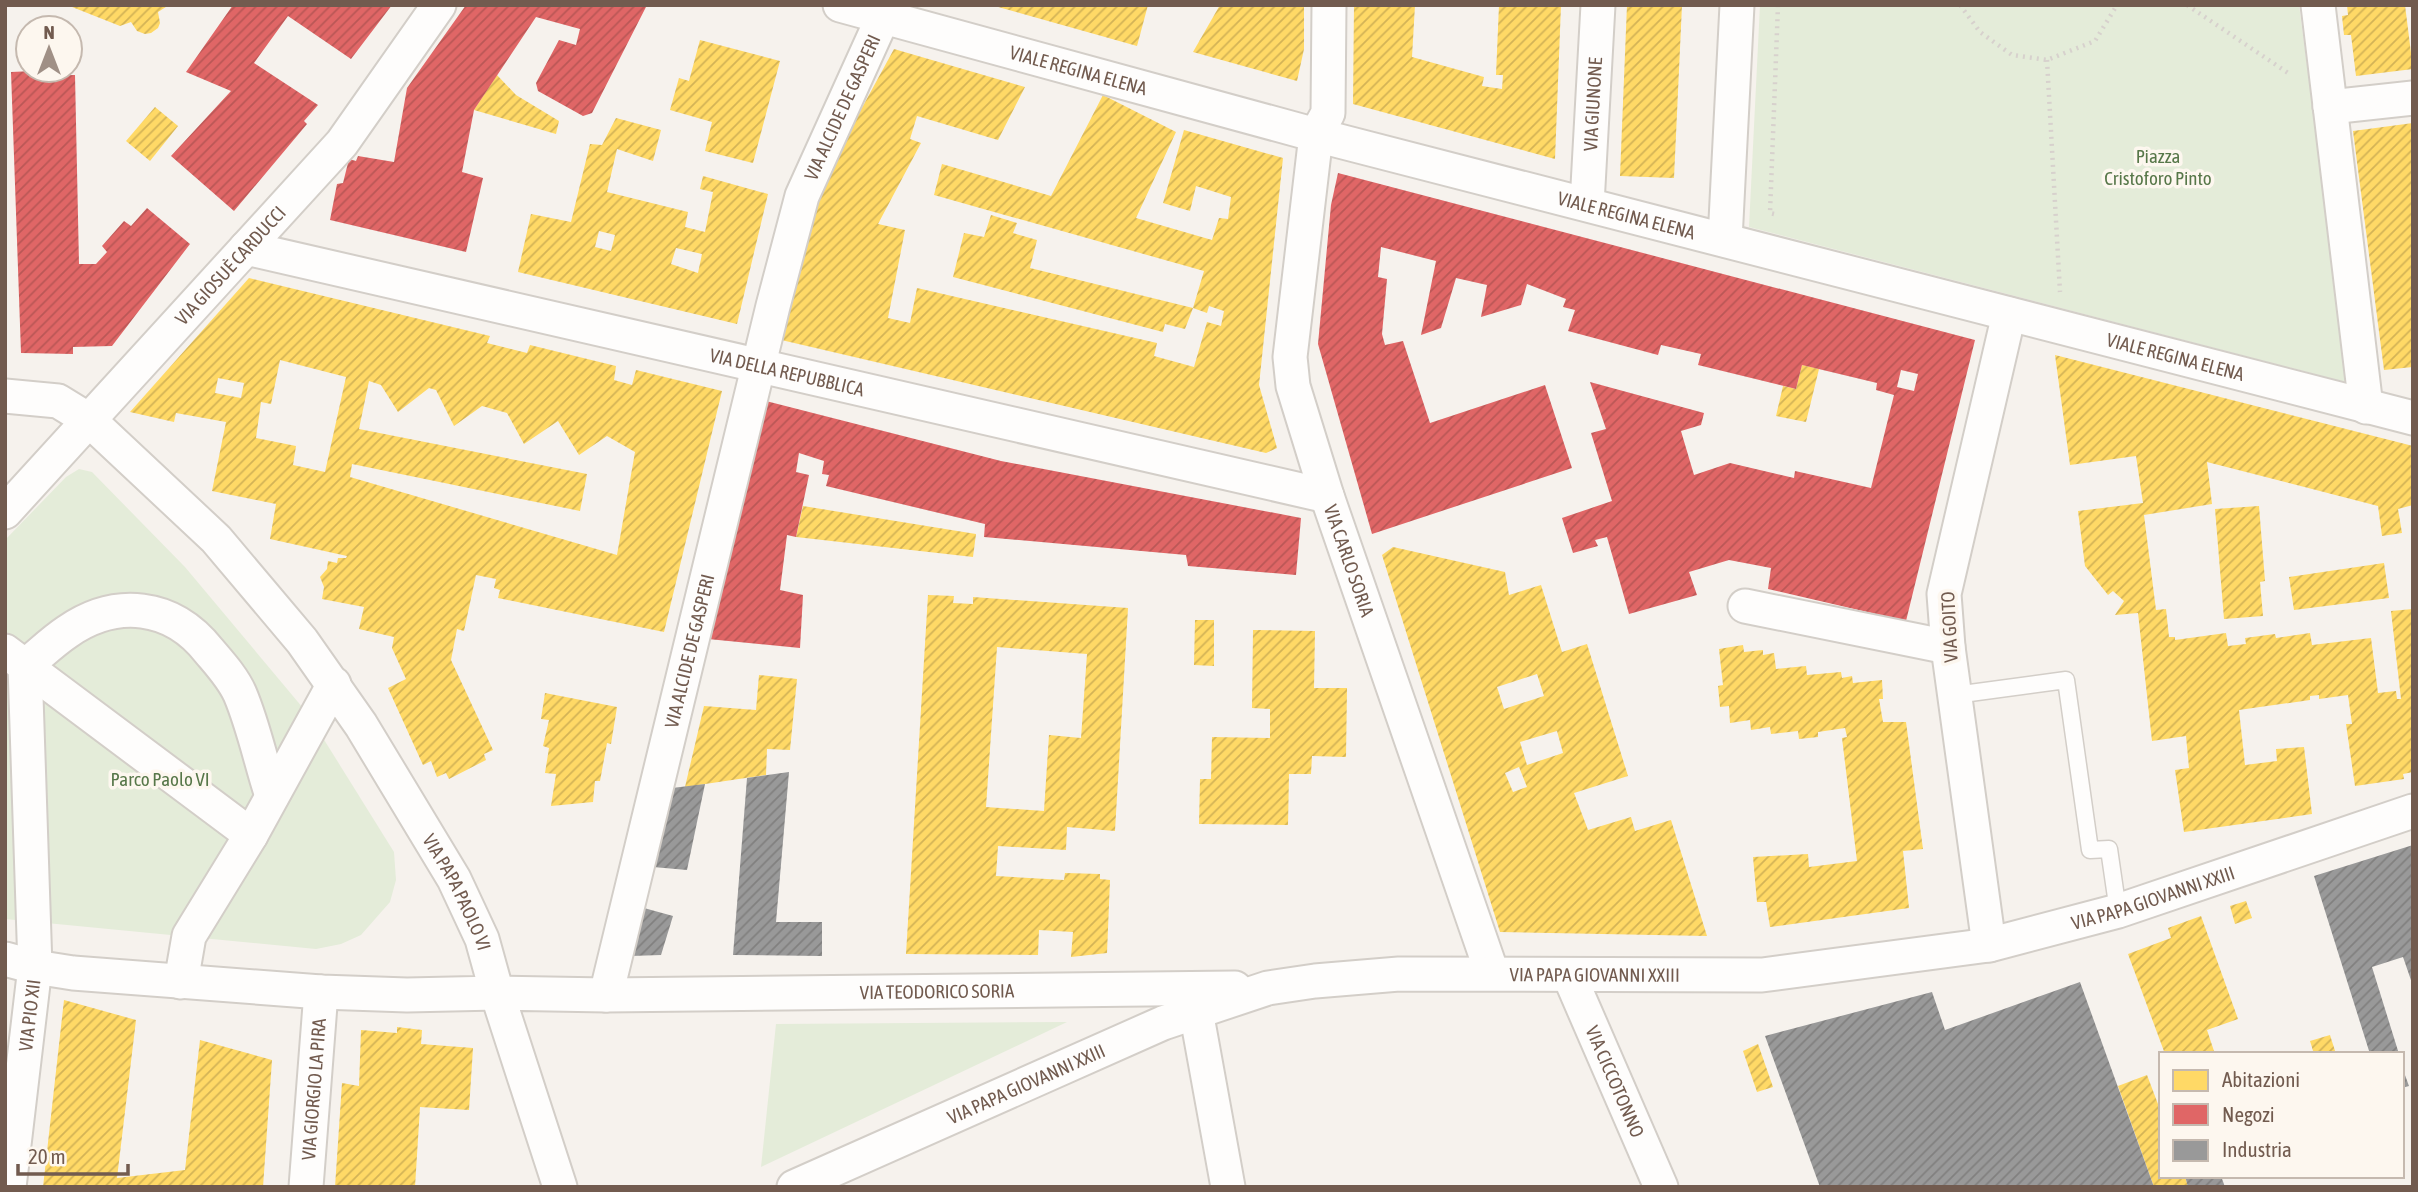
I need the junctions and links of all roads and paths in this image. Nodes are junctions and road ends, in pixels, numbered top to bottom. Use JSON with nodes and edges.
{"nodes":[{"id":1,"x":439,"y":5,"type":"edge"},
{"id":2,"x":840,"y":5,"type":"edge"},
{"id":3,"x":1329,"y":5,"type":"edge"},
{"id":4,"x":1598,"y":5,"type":"edge"},
{"id":5,"x":1737,"y":5,"type":"edge"},
{"id":6,"x":1778,"y":5,"type":"edge"},
{"id":7,"x":1960,"y":5,"type":"edge"},
{"id":8,"x":2117,"y":5,"type":"edge"},
{"id":9,"x":2187,"y":5,"type":"edge"},
{"id":10,"x":2318,"y":5,"type":"edge"},
{"id":11,"x":883,"y":17,"type":"junction"},
{"id":12,"x":2047,"y":61,"type":"junction"},
{"id":13,"x":2300,"y":81,"type":"dead end"},
{"id":14,"x":2413,"y":97,"type":"edge"},
{"id":15,"x":2330,"y":107,"type":"junction"},
{"id":16,"x":1316,"y":135,"type":"junction"},
{"id":17,"x":1587,"y":204,"type":"junction"},
{"id":18,"x":1783,"y":217,"type":"dead end"},
{"id":19,"x":1725,"y":240,"type":"junction"},
{"id":20,"x":246,"y":248,"type":"junction"},
{"id":21,"x":2047,"y":289,"type":"dead end"},
{"id":22,"x":2009,"y":314,"type":"junction"},
{"id":23,"x":759,"y":364,"type":"junction"},
{"id":24,"x":5,"y":396,"type":"edge"},
{"id":25,"x":2366,"y":407,"type":"junction"},
{"id":26,"x":2413,"y":418,"type":"edge"},
{"id":27,"x":89,"y":420,"type":"junction"},
{"id":28,"x":1327,"y":496,"type":"junction"},
{"id":29,"x":7,"y":501,"type":"edge"},
{"id":30,"x":1745,"y":606,"type":"dead end"},
{"id":31,"x":1948,"y":647,"type":"junction"},
{"id":32,"x":15,"y":658,"type":"edge"},
{"id":33,"x":334,"y":684,"type":"junction"},
{"id":34,"x":1955,"y":695,"type":"junction"},
{"id":35,"x":272,"y":796,"type":"junction"},
{"id":36,"x":2413,"y":811,"type":"edge"},
{"id":37,"x":251,"y":835,"type":"junction"},
{"id":38,"x":2118,"y":911,"type":"junction"},
{"id":39,"x":1989,"y":945,"type":"junction"},
{"id":40,"x":20,"y":963,"type":"edge"},
{"id":41,"x":1492,"y":973,"type":"junction"},
{"id":42,"x":1569,"y":975,"type":"junction"},
{"id":43,"x":181,"y":982,"type":"junction"},
{"id":44,"x":1268,"y":988,"type":"junction"},
{"id":45,"x":321,"y":992,"type":"junction"},
{"id":46,"x":496,"y":993,"type":"junction"},
{"id":47,"x":606,"y":995,"type":"junction"},
{"id":48,"x":1196,"y":1011,"type":"junction"},
{"id":49,"x":9,"y":1187,"type":"edge"},
{"id":50,"x":306,"y":1187,"type":"edge"},
{"id":51,"x":560,"y":1187,"type":"edge"},
{"id":52,"x":794,"y":1187,"type":"edge"},
{"id":53,"x":1228,"y":1187,"type":"edge"},
{"id":54,"x":1661,"y":1187,"type":"edge"}],
"edges":[{"from":1,"to":20,"type":"street","name":"VIA GIOSUÈ CARDUCCI"},
{"from":2,"to":11,"type":"street","name":"VIALE REGINA ELENA"},
{"from":3,"to":16,"type":"street","name":"VIA CARLO SORIA"},
{"from":4,"to":17,"type":"street","name":"VIA GIUNONE"},
{"from":5,"to":19,"type":"street"},
{"from":6,"to":18,"type":"path"},
{"from":7,"to":12,"type":"path"},
{"from":8,"to":12,"type":"path"},
{"from":9,"to":13,"type":"path"},
{"from":10,"to":15,"type":"street"},
{"from":11,"to":16,"type":"street","name":"VIALE REGINA ELENA"},
{"from":11,"to":23,"type":"street","name":"VIA ALCIDE DE GASPERI"},
{"from":12,"to":21,"type":"path"},
{"from":14,"to":15,"type":"street"},
{"from":15,"to":25,"type":"street"},
{"from":16,"to":17,"type":"street","name":"VIALE REGINA ELENA"},
{"from":16,"to":28,"type":"street","name":"VIA CARLO SORIA"},
{"from":17,"to":19,"type":"street","name":"VIALE REGINA ELENA"},
{"from":19,"to":22,"type":"street","name":"VIALE REGINA ELENA"},
{"from":20,"to":23,"type":"street","name":"VIA DELLA REPUBBLICA"},
{"from":20,"to":27,"type":"street","name":"VIA GIOSUÈ CARDUCCI"},
{"from":22,"to":25,"type":"street","name":"VIALE REGINA ELENA"},
{"from":22,"to":31,"type":"street","name":"VIA GOITO"},
{"from":23,"to":28,"type":"street","name":"VIA DELLA REPUBBLICA"},
{"from":23,"to":47,"type":"street","name":"VIA ALCIDE DE GASPERI"},
{"from":24,"to":27,"type":"street","name":"VIA PAPA PAOLO VI"},
{"from":25,"to":26,"type":"street","name":"VIALE REGINA ELENA"},
{"from":27,"to":29,"type":"street","name":"VIA GIOSUÈ CARDUCCI"},
{"from":27,"to":33,"type":"street","name":"VIA PAPA PAOLO VI"},
{"from":28,"to":41,"type":"street","name":"VIA CARLO SORIA"},
{"from":30,"to":31,"type":"street"},
{"from":31,"to":34,"type":"street","name":"VIA GOITO"},
{"from":32,"to":35,"type":"street"},
{"from":32,"to":37,"type":"street"},
{"from":32,"to":40,"type":"street","name":"VIA PIO XII"},
{"from":33,"to":35,"type":"street"},
{"from":33,"to":46,"type":"street","name":"VIA PAPA PAOLO VI"},
{"from":34,"to":38,"type":"lane"},
{"from":34,"to":39,"type":"street","name":"VIA GOITO"},
{"from":35,"to":37,"type":"street"},
{"from":36,"to":38,"type":"street","name":"VIA PAPA GIOVANNI XXIII"},
{"from":37,"to":43,"type":"street"},
{"from":38,"to":39,"type":"street","name":"VIA PAPA GIOVANNI XXIII"},
{"from":39,"to":42,"type":"street","name":"VIA PAPA GIOVANNI XXIII"},
{"from":40,"to":43,"type":"street"},
{"from":40,"to":49,"type":"street","name":"VIA PIO XII"},
{"from":41,"to":42,"type":"street","name":"VIA PAPA GIOVANNI XXIII"},
{"from":41,"to":44,"type":"street","name":"VIA PAPA GIOVANNI XXIII"},
{"from":42,"to":54,"type":"street","name":"VIA CICCOTONNO"},
{"from":43,"to":45,"type":"street"},
{"from":44,"to":47,"type":"street","name":"VIA TEODORICO SORIA"},
{"from":44,"to":48,"type":"street","name":"VIA PAPA GIOVANNI XXIII"},
{"from":45,"to":46,"type":"street"},
{"from":45,"to":50,"type":"street","name":"VIA GIORGIO LA PIRA"},
{"from":46,"to":47,"type":"street"},
{"from":46,"to":51,"type":"street"},
{"from":48,"to":52,"type":"street","name":"VIA PAPA GIOVANNI XXIII"},
{"from":48,"to":53,"type":"street"}]}
